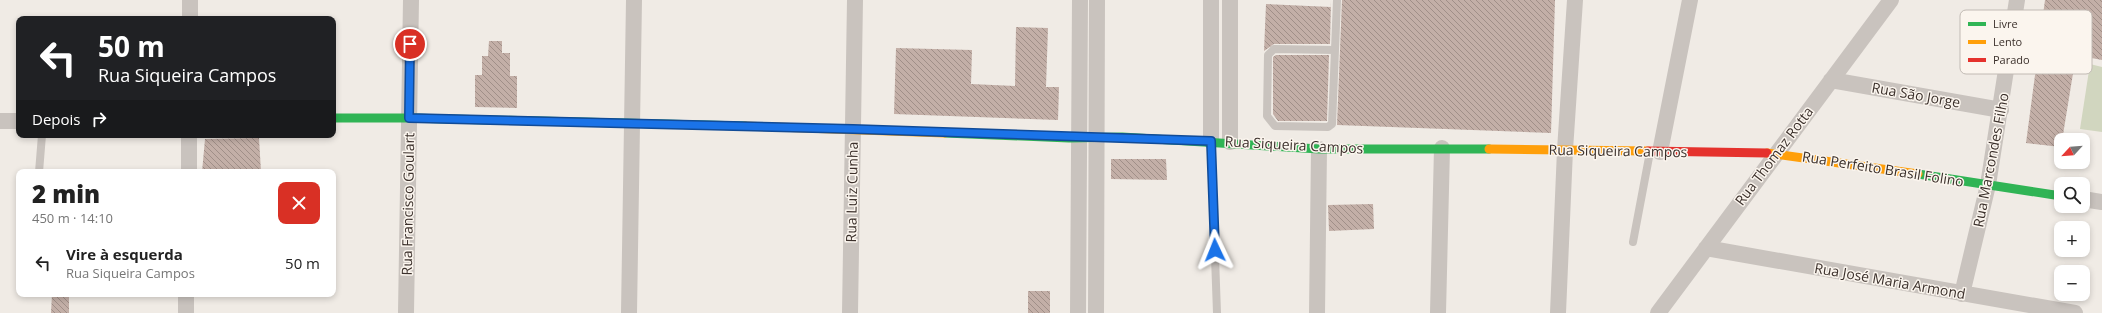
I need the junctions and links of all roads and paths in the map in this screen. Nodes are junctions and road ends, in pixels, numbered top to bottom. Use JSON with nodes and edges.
{"nodes":[{"id":1,"x":190,"y":0,"type":"edge"},
{"id":2,"x":411,"y":0,"type":"edge"},
{"id":3,"x":634,"y":0,"type":"edge"},
{"id":4,"x":855,"y":0,"type":"edge"},
{"id":5,"x":1080,"y":0,"type":"edge"},
{"id":6,"x":1097,"y":0,"type":"edge"},
{"id":7,"x":1211,"y":0,"type":"edge"},
{"id":8,"x":1230,"y":0,"type":"edge"},
{"id":9,"x":1337,"y":0,"type":"edge"},
{"id":10,"x":1575,"y":0,"type":"edge"},
{"id":11,"x":1690,"y":0,"type":"edge"},
{"id":12,"x":1891,"y":0,"type":"edge"},
{"id":13,"x":2017,"y":0,"type":"edge"},
{"id":14,"x":2016,"y":10,"type":"edge"},
{"id":15,"x":190,"y":16,"type":"edge"},
{"id":16,"x":1334,"y":50,"type":"junction"},
{"id":17,"x":2006,"y":74,"type":"edge"},
{"id":18,"x":1831,"y":80,"type":"junction"},
{"id":19,"x":2001,"y":110,"type":"junction"},
{"id":20,"x":336,"y":118,"type":"edge"},
{"id":21,"x":409,"y":118,"type":"junction"},
{"id":22,"x":0,"y":121,"type":"edge"},
{"id":23,"x":16,"y":121,"type":"edge"},
{"id":24,"x":632,"y":124,"type":"junction"},
{"id":25,"x":853,"y":129,"type":"junction"},
{"id":26,"x":1097,"y":137,"type":"junction"},
{"id":27,"x":42,"y":138,"type":"edge"},
{"id":28,"x":189,"y":138,"type":"edge"},
{"id":29,"x":1079,"y":138,"type":"junction"},
{"id":30,"x":1211,"y":141,"type":"junction"},
{"id":31,"x":1230,"y":142,"type":"junction"},
{"id":32,"x":1442,"y":148,"type":"junction"},
{"id":33,"x":1319,"y":150,"type":"junction"},
{"id":34,"x":1565,"y":150,"type":"junction"},
{"id":35,"x":1655,"y":152,"type":"junction"},
{"id":36,"x":1776,"y":153,"type":"junction"},
{"id":37,"x":39,"y":169,"type":"edge"},
{"id":38,"x":188,"y":169,"type":"edge"},
{"id":39,"x":1988,"y":185,"type":"junction"},
{"id":40,"x":2054,"y":195,"type":"edge"},
{"id":41,"x":2090,"y":200,"type":"edge"},
{"id":42,"x":2102,"y":202,"type":"edge"},
{"id":43,"x":1633,"y":242,"type":"dead end"},
{"id":44,"x":1706,"y":248,"type":"junction"},
{"id":45,"x":1962,"y":294,"type":"junction"},
{"id":46,"x":186,"y":297,"type":"edge"},
{"id":47,"x":186,"y":313,"type":"edge"},
{"id":48,"x":406,"y":313,"type":"edge"},
{"id":49,"x":629,"y":313,"type":"edge"},
{"id":50,"x":850,"y":313,"type":"edge"},
{"id":51,"x":1078,"y":313,"type":"edge"},
{"id":52,"x":1096,"y":313,"type":"edge"},
{"id":53,"x":1217,"y":313,"type":"edge"},
{"id":54,"x":1317,"y":313,"type":"edge"},
{"id":55,"x":1438,"y":313,"type":"edge"},
{"id":56,"x":1558,"y":313,"type":"edge"},
{"id":57,"x":1658,"y":313,"type":"edge"},
{"id":58,"x":2075,"y":313,"type":"edge"}],
"edges":[{"from":1,"to":15,"type":"street"},
{"from":2,"to":21,"type":"street","name":"Rua Francisco Goulart"},
{"from":3,"to":24,"type":"street"},
{"from":4,"to":25,"type":"street","name":"Rua Luiz Cunha"},
{"from":5,"to":29,"type":"street"},
{"from":6,"to":26,"type":"street"},
{"from":7,"to":30,"type":"street"},
{"from":8,"to":31,"type":"street"},
{"from":9,"to":16,"type":"lane"},
{"from":10,"to":34,"type":"street"},
{"from":11,"to":35,"type":"street"},
{"from":12,"to":18,"type":"street","name":"Rua Thomaz Rotta"},
{"from":13,"to":14,"type":"street","name":"Rua Marcondes Filho"},
{"from":16,"to":16,"type":"lane"},
{"from":17,"to":19,"type":"street","name":"Rua Marcondes Filho"},
{"from":18,"to":19,"type":"street","name":"Rua São Jorge"},
{"from":18,"to":36,"type":"street","name":"Rua Thomaz Rotta"},
{"from":19,"to":39,"type":"street","name":"Rua Marcondes Filho"},
{"from":20,"to":21,"type":"street","name":"Rua Siqueira Campos"},
{"from":21,"to":24,"type":"street","name":"Rua Siqueira Campos"},
{"from":21,"to":48,"type":"street","name":"Rua Francisco Goulart"},
{"from":22,"to":23,"type":"street"},
{"from":24,"to":25,"type":"street","name":"Rua Siqueira Campos"},
{"from":24,"to":49,"type":"street"},
{"from":25,"to":29,"type":"street","name":"Rua Siqueira Campos"},
{"from":25,"to":50,"type":"street","name":"Rua Luiz Cunha"},
{"from":26,"to":29,"type":"street","name":"Rua Siqueira Campos"},
{"from":26,"to":30,"type":"street","name":"Rua Siqueira Campos"},
{"from":26,"to":52,"type":"street"},
{"from":27,"to":37,"type":"lane"},
{"from":28,"to":38,"type":"street"},
{"from":29,"to":51,"type":"street"},
{"from":30,"to":31,"type":"street","name":"Rua Siqueira Campos"},
{"from":30,"to":53,"type":"lane"},
{"from":31,"to":33,"type":"street","name":"Rua Siqueira Campos"},
{"from":32,"to":33,"type":"street","name":"Rua Siqueira Campos"},
{"from":32,"to":34,"type":"street","name":"Rua Siqueira Campos"},
{"from":32,"to":55,"type":"street"},
{"from":33,"to":54,"type":"street"},
{"from":34,"to":35,"type":"street","name":"Rua Siqueira Campos"},
{"from":34,"to":56,"type":"street"},
{"from":35,"to":36,"type":"street","name":"Rua Siqueira Campos"},
{"from":35,"to":43,"type":"lane"},
{"from":36,"to":39,"type":"street","name":"Rua Perfeito Brasil Folino"},
{"from":36,"to":44,"type":"street","name":"Rua Thomaz Rotta"},
{"from":39,"to":40,"type":"street","name":"Rua Perfeito Brasil Folino"},
{"from":39,"to":45,"type":"street","name":"Rua Marcondes Filho"},
{"from":41,"to":42,"type":"street"},
{"from":44,"to":45,"type":"street","name":"Rua José Maria Armond"},
{"from":44,"to":57,"type":"street","name":"Rua Thomaz Rotta"},
{"from":45,"to":58,"type":"street","name":"Rua José Maria Armond"},
{"from":46,"to":47,"type":"street"}]}
